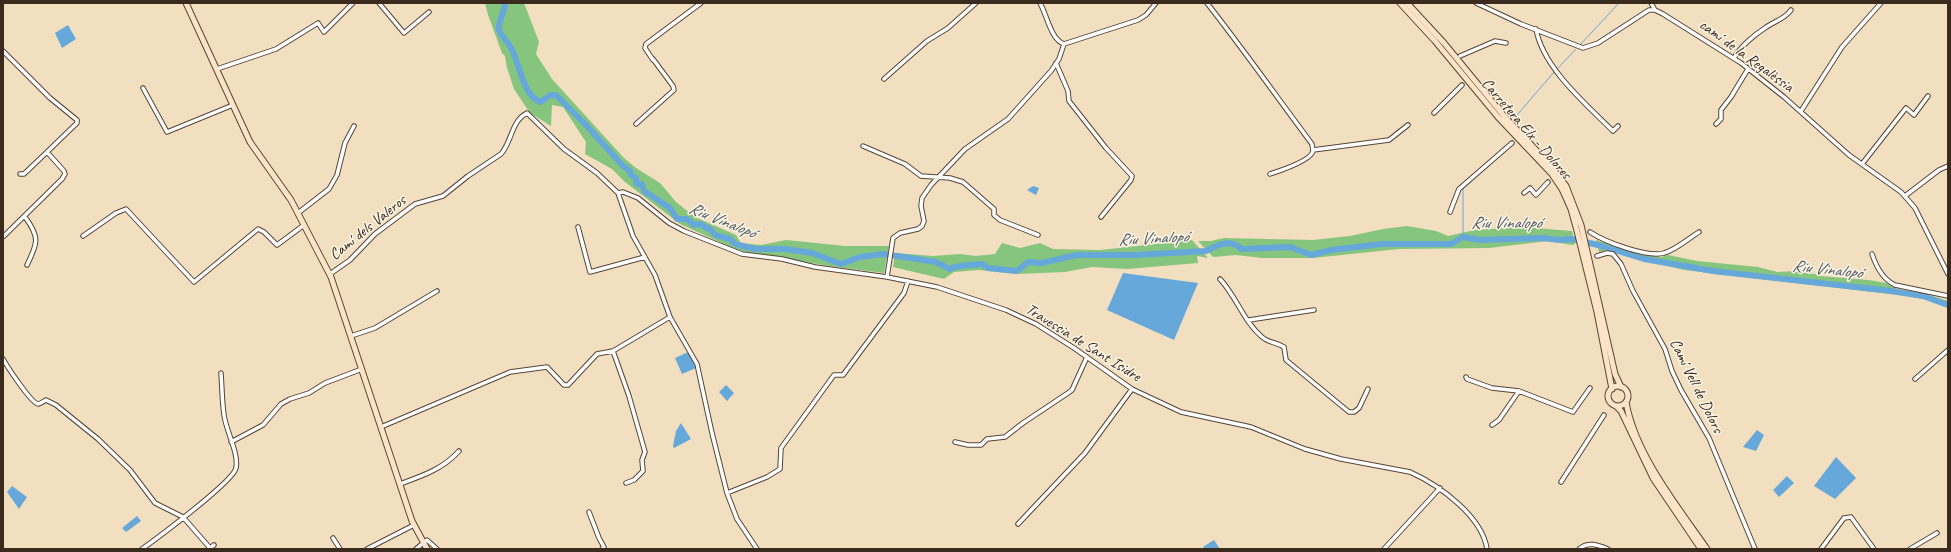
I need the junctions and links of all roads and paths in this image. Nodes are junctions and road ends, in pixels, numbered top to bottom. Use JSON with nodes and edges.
{"nodes":[{"id":1,"x":186,"y":3,"type":"edge"},
{"id":2,"x":353,"y":3,"type":"edge"},
{"id":3,"x":379,"y":3,"type":"edge"},
{"id":4,"x":700,"y":3,"type":"edge"},
{"id":5,"x":976,"y":3,"type":"edge"},
{"id":6,"x":1040,"y":3,"type":"edge"},
{"id":7,"x":1156,"y":3,"type":"edge"},
{"id":8,"x":1207,"y":3,"type":"edge"},
{"id":9,"x":1400,"y":3,"type":"edge"},
{"id":10,"x":1407,"y":3,"type":"edge"},
{"id":11,"x":1476,"y":3,"type":"edge"},
{"id":12,"x":1651,"y":3,"type":"edge"},
{"id":13,"x":1881,"y":3,"type":"edge"},
{"id":14,"x":1655,"y":10,"type":"junction"},
{"id":15,"x":1791,"y":10,"type":"dead end"},
{"id":16,"x":429,"y":12,"type":"dead end"},
{"id":17,"x":1536,"y":29,"type":"junction"},
{"id":18,"x":1506,"y":43,"type":"dead end"},
{"id":19,"x":1064,"y":44,"type":"junction"},
{"id":20,"x":3,"y":51,"type":"edge"},
{"id":21,"x":1460,"y":56,"type":"dead end"},
{"id":22,"x":1734,"y":58,"type":"junction"},
{"id":23,"x":1056,"y":63,"type":"junction"},
{"id":24,"x":217,"y":69,"type":"junction"},
{"id":25,"x":1748,"y":69,"type":"junction"},
{"id":26,"x":884,"y":79,"type":"dead end"},
{"id":27,"x":1462,"y":85,"type":"dead end"},
{"id":28,"x":143,"y":88,"type":"dead end"},
{"id":29,"x":1928,"y":96,"type":"dead end"},
{"id":30,"x":233,"y":105,"type":"junction"},
{"id":31,"x":1801,"y":111,"type":"junction"},
{"id":32,"x":527,"y":113,"type":"joint"},
{"id":33,"x":1434,"y":113,"type":"dead end"},
{"id":34,"x":636,"y":124,"type":"dead end"},
{"id":35,"x":1716,"y":124,"type":"dead end"},
{"id":36,"x":1408,"y":125,"type":"dead end"},
{"id":37,"x":354,"y":126,"type":"dead end"},
{"id":38,"x":1618,"y":126,"type":"dead end"},
{"id":39,"x":1512,"y":143,"type":"dead end"},
{"id":40,"x":863,"y":146,"type":"dead end"},
{"id":41,"x":1313,"y":150,"type":"junction"},
{"id":42,"x":47,"y":152,"type":"junction"},
{"id":43,"x":1862,"y":164,"type":"junction"},
{"id":44,"x":1948,"y":166,"type":"edge"},
{"id":45,"x":20,"y":174,"type":"dead end"},
{"id":46,"x":1270,"y":174,"type":"dead end"},
{"id":47,"x":938,"y":178,"type":"junction"},
{"id":48,"x":1548,"y":182,"type":"dead end"},
{"id":49,"x":618,"y":192,"type":"junction"},
{"id":50,"x":1524,"y":193,"type":"dead end"},
{"id":51,"x":1905,"y":196,"type":"junction"},
{"id":52,"x":1450,"y":212,"type":"dead end"},
{"id":53,"x":298,"y":213,"type":"junction"},
{"id":54,"x":25,"y":217,"type":"junction"},
{"id":55,"x":1101,"y":217,"type":"dead end"},
{"id":56,"x":304,"y":225,"type":"junction"},
{"id":57,"x":1578,"y":226,"type":"junction"},
{"id":58,"x":578,"y":227,"type":"dead end"},
{"id":59,"x":1590,"y":232,"type":"dead end"},
{"id":60,"x":1699,"y":232,"type":"dead end"},
{"id":61,"x":3,"y":235,"type":"edge"},
{"id":62,"x":1038,"y":235,"type":"dead end"},
{"id":63,"x":83,"y":236,"type":"dead end"},
{"id":64,"x":1872,"y":254,"type":"dead end"},
{"id":65,"x":1586,"y":255,"type":"junction"},
{"id":66,"x":1597,"y":256,"type":"dead end"},
{"id":67,"x":645,"y":257,"type":"junction"},
{"id":68,"x":27,"y":265,"type":"dead end"},
{"id":69,"x":330,"y":274,"type":"junction"},
{"id":70,"x":1948,"y":274,"type":"edge"},
{"id":71,"x":887,"y":277,"type":"junction"},
{"id":72,"x":1220,"y":279,"type":"dead end"},
{"id":73,"x":908,"y":281,"type":"junction"},
{"id":74,"x":437,"y":291,"type":"dead end"},
{"id":75,"x":1948,"y":296,"type":"edge"},
{"id":76,"x":1314,"y":310,"type":"dead end"},
{"id":77,"x":670,"y":317,"type":"junction"},
{"id":78,"x":1249,"y":320,"type":"junction"},
{"id":79,"x":351,"y":336,"type":"junction"},
{"id":80,"x":1948,"y":350,"type":"edge"},
{"id":81,"x":613,"y":351,"type":"junction"},
{"id":82,"x":1087,"y":357,"type":"junction"},
{"id":83,"x":3,"y":359,"type":"edge"},
{"id":84,"x":362,"y":369,"type":"junction"},
{"id":85,"x":221,"y":373,"type":"dead end"},
{"id":86,"x":1466,"y":377,"type":"dead end"},
{"id":87,"x":1915,"y":379,"type":"dead end"},
{"id":88,"x":1621,"y":387,"type":"junction"},
{"id":89,"x":1590,"y":388,"type":"dead end"},
{"id":90,"x":1132,"y":389,"type":"junction"},
{"id":91,"x":1368,"y":389,"type":"dead end"},
{"id":92,"x":1612,"y":389,"type":"junction"},
{"id":93,"x":1518,"y":391,"type":"junction"},
{"id":94,"x":1626,"y":402,"type":"junction"},
{"id":95,"x":1616,"y":406,"type":"junction"},
{"id":96,"x":1604,"y":416,"type":"dead end"},
{"id":97,"x":1492,"y":425,"type":"dead end"},
{"id":98,"x":381,"y":428,"type":"junction"},
{"id":99,"x":232,"y":442,"type":"junction"},
{"id":100,"x":955,"y":442,"type":"dead end"},
{"id":101,"x":459,"y":451,"type":"dead end"},
{"id":102,"x":1561,"y":482,"type":"dead end"},
{"id":103,"x":626,"y":483,"type":"dead end"},
{"id":104,"x":400,"y":484,"type":"junction"},
{"id":105,"x":1440,"y":488,"type":"junction"},
{"id":106,"x":727,"y":493,"type":"junction"},
{"id":107,"x":589,"y":512,"type":"dead end"},
{"id":108,"x":183,"y":517,"type":"junction"},
{"id":109,"x":1018,"y":524,"type":"dead end"},
{"id":110,"x":414,"y":525,"type":"junction"},
{"id":111,"x":1937,"y":533,"type":"dead end"},
{"id":112,"x":333,"y":538,"type":"dead end"},
{"id":113,"x":423,"y":543,"type":"junction"},
{"id":114,"x":214,"y":545,"type":"dead end"},
{"id":115,"x":142,"y":549,"type":"edge"},
{"id":116,"x":340,"y":549,"type":"edge"},
{"id":117,"x":368,"y":549,"type":"edge"},
{"id":118,"x":416,"y":549,"type":"edge"},
{"id":119,"x":427,"y":549,"type":"edge"},
{"id":120,"x":437,"y":549,"type":"edge"},
{"id":121,"x":602,"y":549,"type":"edge"},
{"id":122,"x":757,"y":549,"type":"edge"},
{"id":123,"x":1384,"y":549,"type":"edge"},
{"id":124,"x":1487,"y":549,"type":"edge"},
{"id":125,"x":1579,"y":549,"type":"edge"},
{"id":126,"x":1608,"y":549,"type":"edge"},
{"id":127,"x":1701,"y":549,"type":"edge"},
{"id":128,"x":1707,"y":549,"type":"edge"},
{"id":129,"x":1755,"y":549,"type":"edge"},
{"id":130,"x":1821,"y":549,"type":"edge"},
{"id":131,"x":1874,"y":549,"type":"edge"},
{"id":132,"x":1910,"y":549,"type":"edge"}],
"edges":[{"from":1,"to":24,"type":"main road"},
{"from":2,"to":24,"type":"street"},
{"from":3,"to":16,"type":"street"},
{"from":4,"to":34,"type":"street"},
{"from":5,"to":26,"type":"street"},
{"from":6,"to":19,"type":"street"},
{"from":7,"to":19,"type":"street"},
{"from":8,"to":41,"type":"street"},
{"from":9,"to":57,"type":"main road","name":"Carretera Elx - Dolores"},
{"from":10,"to":57,"type":"main road","name":"Carretera Elx - Dolores"},
{"from":11,"to":17,"type":"street"},
{"from":12,"to":14,"type":"street"},
{"from":13,"to":31,"type":"street"},
{"from":14,"to":17,"type":"street"},
{"from":14,"to":22,"type":"street","name":"camí de la Regalèssia"},
{"from":15,"to":22,"type":"street"},
{"from":17,"to":38,"type":"street"},
{"from":18,"to":21,"type":"street"},
{"from":19,"to":23,"type":"street"},
{"from":20,"to":42,"type":"street"},
{"from":22,"to":25,"type":"street","name":"camí de la Regalèssia"},
{"from":23,"to":47,"type":"street"},
{"from":23,"to":55,"type":"street"},
{"from":24,"to":30,"type":"main road"},
{"from":25,"to":31,"type":"street","name":"camí de la Regalèssia"},
{"from":25,"to":35,"type":"street"},
{"from":27,"to":33,"type":"street"},
{"from":28,"to":30,"type":"street"},
{"from":29,"to":43,"type":"street"},
{"from":30,"to":53,"type":"main road"},
{"from":31,"to":43,"type":"street","name":"camí de la Regalèssia"},
{"from":32,"to":49,"type":"street","name":"Travessia de Sant Isidre"},
{"from":32,"to":69,"type":"street","name":"Camí dels Valeros"},
{"from":36,"to":41,"type":"street"},
{"from":37,"to":53,"type":"street"},
{"from":39,"to":52,"type":"street"},
{"from":40,"to":47,"type":"street"},
{"from":41,"to":46,"type":"street"},
{"from":42,"to":45,"type":"street"},
{"from":42,"to":54,"type":"street"},
{"from":43,"to":51,"type":"street","name":"camí de la Regalèssia"},
{"from":44,"to":51,"type":"street"},
{"from":47,"to":62,"type":"street"},
{"from":47,"to":71,"type":"street"},
{"from":48,"to":50,"type":"street"},
{"from":49,"to":67,"type":"street"},
{"from":49,"to":71,"type":"street","name":"Travessia de Sant Isidre"},
{"from":51,"to":70,"type":"street","name":"camí de la Regalèssia"},
{"from":53,"to":56,"type":"main road"},
{"from":54,"to":61,"type":"street"},
{"from":54,"to":68,"type":"street"},
{"from":56,"to":63,"type":"street"},
{"from":56,"to":69,"type":"main road"},
{"from":57,"to":65,"type":"main road","name":"Carretera Elx - Dolores"},
{"from":58,"to":67,"type":"street"},
{"from":59,"to":60,"type":"street"},
{"from":64,"to":75,"type":"street"},
{"from":65,"to":88,"type":"main road","name":"Carretera Elx - Dolores"},
{"from":65,"to":92,"type":"main road","name":"Carretera Elx - Dolores"},
{"from":66,"to":129,"type":"street","name":"Camí Vell de Dolors"},
{"from":67,"to":77,"type":"street"},
{"from":69,"to":79,"type":"main road"},
{"from":71,"to":73,"type":"street","name":"Travessia de Sant Isidre"},
{"from":72,"to":78,"type":"street"},
{"from":73,"to":82,"type":"street","name":"Travessia de Sant Isidre"},
{"from":73,"to":106,"type":"street"},
{"from":74,"to":79,"type":"street"},
{"from":76,"to":78,"type":"street"},
{"from":77,"to":81,"type":"street"},
{"from":77,"to":106,"type":"street"},
{"from":78,"to":91,"type":"street"},
{"from":79,"to":84,"type":"main road"},
{"from":80,"to":87,"type":"street"},
{"from":81,"to":98,"type":"street"},
{"from":81,"to":103,"type":"street"},
{"from":82,"to":90,"type":"street","name":"Travessia de Sant Isidre"},
{"from":82,"to":100,"type":"street"},
{"from":83,"to":108,"type":"street"},
{"from":84,"to":98,"type":"main road"},
{"from":84,"to":99,"type":"street"},
{"from":85,"to":99,"type":"street"},
{"from":86,"to":93,"type":"street"},
{"from":88,"to":92,"type":"main road"},
{"from":88,"to":94,"type":"main road"},
{"from":89,"to":93,"type":"street"},
{"from":90,"to":105,"type":"street","name":"Travessia de Sant Isidre"},
{"from":90,"to":109,"type":"street"},
{"from":92,"to":95,"type":"main road"},
{"from":93,"to":97,"type":"street"},
{"from":94,"to":95,"type":"main road"},
{"from":94,"to":128,"type":"main road"},
{"from":95,"to":127,"type":"main road"},
{"from":96,"to":102,"type":"street"},
{"from":98,"to":104,"type":"main road"},
{"from":99,"to":108,"type":"street"},
{"from":101,"to":104,"type":"street"},
{"from":104,"to":110,"type":"main road"},
{"from":105,"to":123,"type":"street"},
{"from":105,"to":124,"type":"street","name":"Travessia de Sant Isidre"},
{"from":106,"to":122,"type":"street"},
{"from":107,"to":121,"type":"street"},
{"from":108,"to":114,"type":"street"},
{"from":108,"to":115,"type":"street"},
{"from":110,"to":113,"type":"main road"},
{"from":110,"to":117,"type":"street"},
{"from":111,"to":132,"type":"street"},
{"from":112,"to":116,"type":"street"},
{"from":113,"to":118,"type":"street"},
{"from":113,"to":119,"type":"main road"},
{"from":113,"to":120,"type":"street"},
{"from":125,"to":126,"type":"street"},
{"from":130,"to":131,"type":"street"}]}
